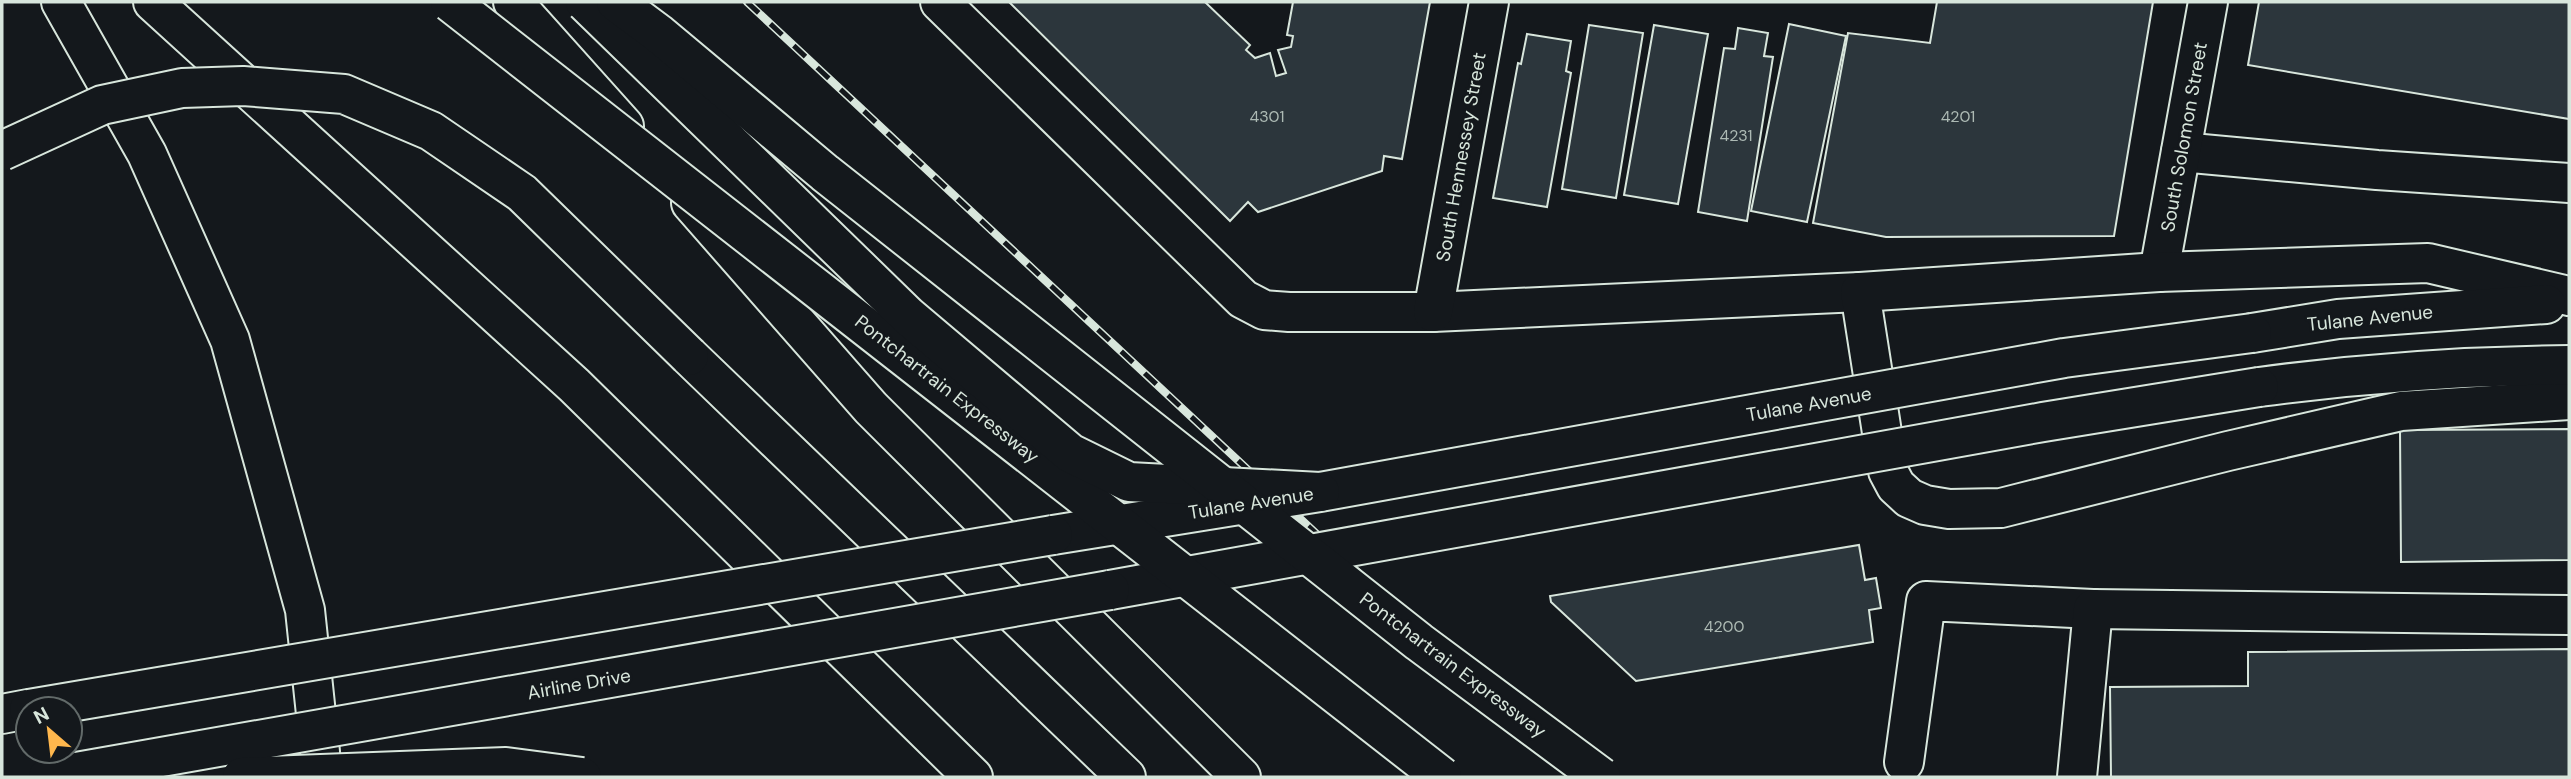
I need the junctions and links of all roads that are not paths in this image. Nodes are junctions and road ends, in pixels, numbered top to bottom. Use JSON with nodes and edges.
{"nodes":[{"id":1,"x":61,"y":2,"type":"edge"},
{"id":2,"x":153,"y":2,"type":"edge"},
{"id":3,"x":450,"y":2,"type":"edge"},
{"id":4,"x":513,"y":2,"type":"edge"},
{"id":5,"x":585,"y":2,"type":"edge"},
{"id":6,"x":616,"y":2,"type":"edge"},
{"id":7,"x":940,"y":2,"type":"edge"},
{"id":8,"x":1489,"y":2,"type":"edge"},
{"id":9,"x":2208,"y":2,"type":"edge"},
{"id":10,"x":2,"y":151,"type":"edge"},
{"id":11,"x":2181,"y":152,"type":"junction"},
{"id":12,"x":2569,"y":183,"type":"edge"},
{"id":13,"x":2160,"y":272,"type":"junction"},
{"id":14,"x":1860,"y":292,"type":"junction"},
{"id":15,"x":2569,"y":296,"type":"edge"},
{"id":16,"x":2569,"y":303,"type":"edge"},
{"id":17,"x":1433,"y":312,"type":"junction"},
{"id":18,"x":2569,"y":365,"type":"edge"},
{"id":19,"x":2569,"y":400,"type":"edge"},
{"id":20,"x":1321,"y":492,"type":"junction"},
{"id":21,"x":2093,"y":609,"type":"junction"},
{"id":22,"x":2569,"y":615,"type":"edge"},
{"id":23,"x":84,"y":700,"type":"edge"},
{"id":24,"x":1904,"y":762,"type":"dead end"},
{"id":25,"x":48,"y":777,"type":"edge"},
{"id":26,"x":242,"y":777,"type":"edge"},
{"id":27,"x":320,"y":777,"type":"edge"},
{"id":28,"x":582,"y":777,"type":"edge"},
{"id":29,"x":973,"y":777,"type":"edge"},
{"id":30,"x":1126,"y":777,"type":"edge"},
{"id":31,"x":1241,"y":777,"type":"edge"},
{"id":32,"x":1442,"y":777,"type":"edge"},
{"id":33,"x":1601,"y":777,"type":"edge"},
{"id":34,"x":2077,"y":777,"type":"edge"}],
"edges":[{"from":1,"to":27,"type":"main road"},
{"from":2,"to":29,"type":"main road","bridge":true},
{"from":3,"to":32,"type":"main road","name":"Pontchartrain Expressway","bridge":true},
{"from":4,"to":31,"type":"main road","bridge":true},
{"from":5,"to":20,"type":"main road","bridge":true},
{"from":6,"to":33,"type":"main road","name":"Pontchartrain Expressway","bridge":true},
{"from":7,"to":17,"type":"main road"},
{"from":8,"to":17,"type":"main road","name":"South Hennessey Street"},
{"from":9,"to":11,"type":"main road","name":"South Solomon Street"},
{"from":10,"to":30,"type":"main road","bridge":true},
{"from":11,"to":12,"type":"main road"},
{"from":11,"to":13,"type":"main road","name":"South Solomon Street"},
{"from":13,"to":14,"type":"main road"},
{"from":13,"to":15,"type":"main road"},
{"from":14,"to":17,"type":"main road"},
{"from":14,"to":19,"type":"main road"},
{"from":16,"to":20,"type":"main road","name":"Tulane Avenue","bridge":true},
{"from":18,"to":25,"type":"main road","name":"Airline Drive","bridge":true},
{"from":20,"to":23,"type":"main road","name":"Tulane Avenue","bridge":true},
{"from":21,"to":22,"type":"main road"},
{"from":21,"to":24,"type":"main road"},
{"from":21,"to":34,"type":"main road"},
{"from":26,"to":28,"type":"main road","bridge":true}]}
